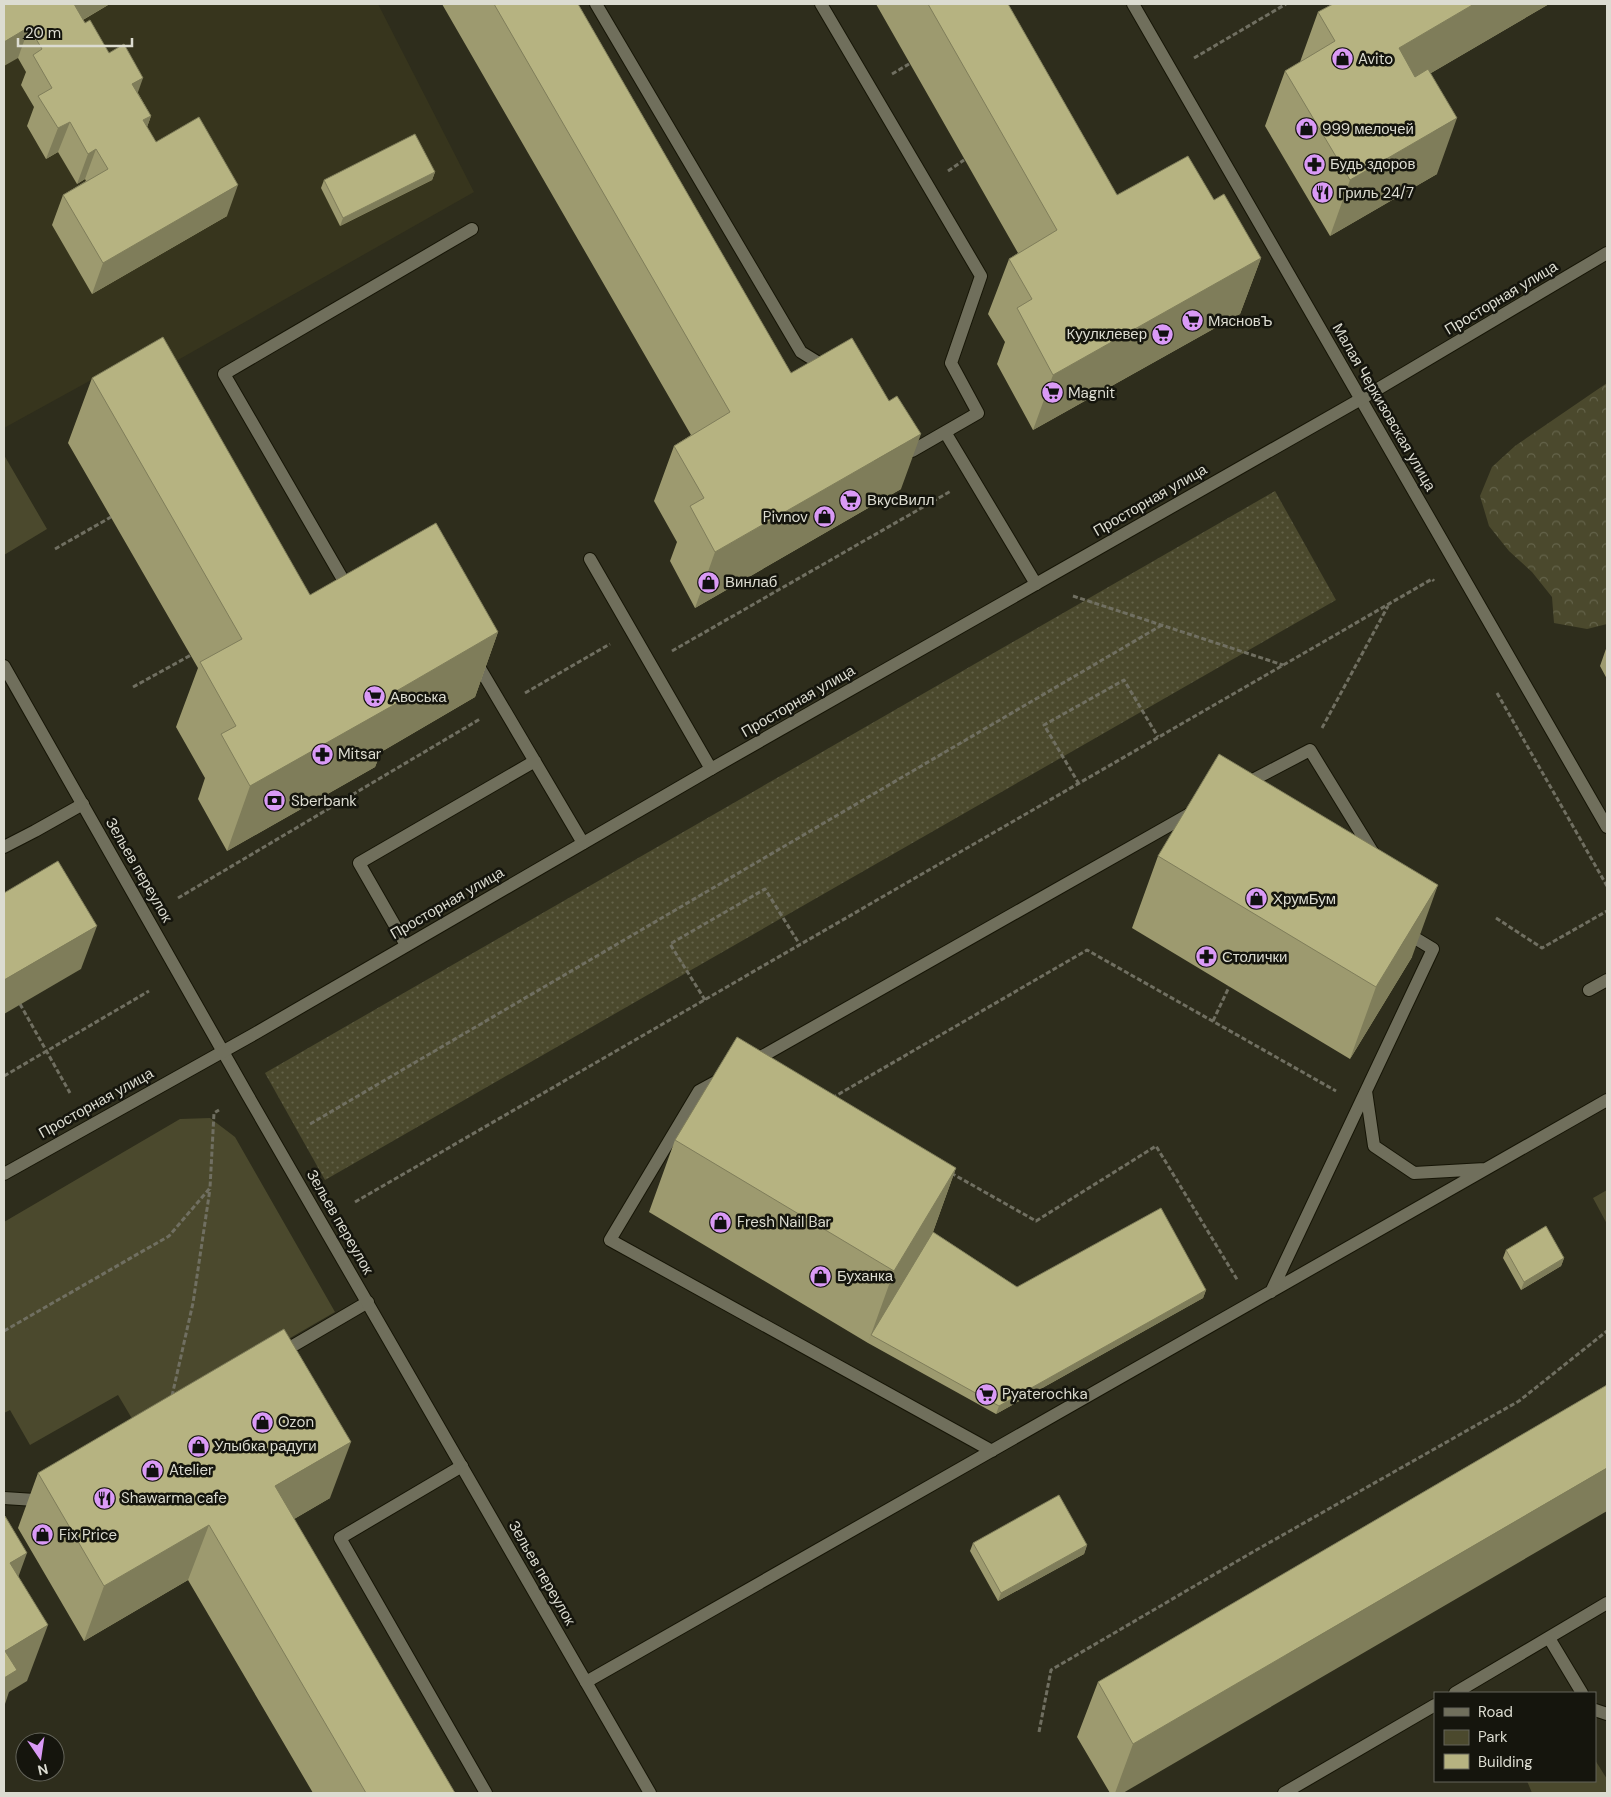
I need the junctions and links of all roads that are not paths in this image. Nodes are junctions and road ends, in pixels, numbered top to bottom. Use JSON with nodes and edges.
{"nodes":[{"id":1,"x":596,"y":4,"type":"edge"},
{"id":2,"x":822,"y":4,"type":"edge"},
{"id":3,"x":1133,"y":4,"type":"edge"},
{"id":4,"x":472,"y":229,"type":"dead end"},
{"id":5,"x":1607,"y":254,"type":"edge"},
{"id":6,"x":834,"y":372,"type":"edge"},
{"id":7,"x":1361,"y":399,"type":"junction"},
{"id":8,"x":898,"y":427,"type":"edge"},
{"id":9,"x":945,"y":432,"type":"junction"},
{"id":10,"x":590,"y":559,"type":"dead end"},
{"id":11,"x":1036,"y":584,"type":"junction"},
{"id":12,"x":361,"y":593,"type":"edge"},
{"id":13,"x":470,"y":651,"type":"edge"},
{"id":14,"x":4,"y":666,"type":"edge"},
{"id":15,"x":535,"y":761,"type":"junction"},
{"id":16,"x":711,"y":769,"type":"junction"},
{"id":17,"x":1231,"y":792,"type":"edge"},
{"id":18,"x":83,"y":804,"type":"junction"},
{"id":19,"x":1202,"y":810,"type":"edge"},
{"id":20,"x":1607,"y":826,"type":"edge"},
{"id":21,"x":582,"y":843,"type":"junction"},
{"id":22,"x":4,"y":847,"type":"edge"},
{"id":23,"x":1381,"y":866,"type":"edge"},
{"id":24,"x":1390,"y":924,"type":"edge"},
{"id":25,"x":1417,"y":924,"type":"edge"},
{"id":26,"x":406,"y":945,"type":"junction"},
{"id":27,"x":1433,"y":949,"type":"junction"},
{"id":28,"x":1607,"y":980,"type":"edge"},
{"id":29,"x":1589,"y":990,"type":"dead end"},
{"id":30,"x":223,"y":1051,"type":"junction"},
{"id":31,"x":1366,"y":1091,"type":"junction"},
{"id":32,"x":1607,"y":1100,"type":"edge"},
{"id":33,"x":1487,"y":1169,"type":"junction"},
{"id":34,"x":4,"y":1174,"type":"edge"},
{"id":35,"x":1270,"y":1292,"type":"junction"},
{"id":36,"x":368,"y":1302,"type":"junction"},
{"id":37,"x":268,"y":1360,"type":"edge"},
{"id":38,"x":992,"y":1451,"type":"junction"},
{"id":39,"x":462,"y":1466,"type":"junction"},
{"id":40,"x":51,"y":1490,"type":"edge"},
{"id":41,"x":4,"y":1498,"type":"edge"},
{"id":42,"x":1607,"y":1603,"type":"edge"},
{"id":43,"x":1549,"y":1638,"type":"junction"},
{"id":44,"x":586,"y":1682,"type":"junction"},
{"id":45,"x":1457,"y":1692,"type":"edge"},
{"id":46,"x":1581,"y":1692,"type":"edge"},
{"id":47,"x":1434,"y":1706,"type":"edge"},
{"id":48,"x":486,"y":1793,"type":"edge"},
{"id":49,"x":650,"y":1793,"type":"edge"},
{"id":50,"x":1284,"y":1793,"type":"edge"}],
"edges":[{"from":1,"to":6,"type":"street"},
{"from":2,"to":9,"type":"street"},
{"from":3,"to":7,"type":"street","name":"Малая Черкизовская улица"},
{"from":4,"to":12,"type":"street"},
{"from":5,"to":7,"type":"street","name":"Просторная улица"},
{"from":7,"to":11,"type":"street","name":"Просторная улица"},
{"from":7,"to":20,"type":"street","name":"Малая Черкизовская улица"},
{"from":8,"to":9,"type":"street"},
{"from":9,"to":11,"type":"street"},
{"from":10,"to":16,"type":"street"},
{"from":11,"to":16,"type":"street","name":"Просторная улица"},
{"from":13,"to":15,"type":"street"},
{"from":14,"to":18,"type":"street","name":"Зельев переулок"},
{"from":15,"to":21,"type":"street"},
{"from":15,"to":26,"type":"street"},
{"from":16,"to":21,"type":"street","name":"Просторная улица"},
{"from":17,"to":23,"type":"street"},
{"from":18,"to":22,"type":"street"},
{"from":18,"to":30,"type":"street","name":"Зельев переулок"},
{"from":19,"to":38,"type":"street"},
{"from":21,"to":26,"type":"street","name":"Просторная улица"},
{"from":24,"to":27,"type":"street"},
{"from":25,"to":27,"type":"street"},
{"from":26,"to":30,"type":"street","name":"Просторная улица"},
{"from":27,"to":31,"type":"street"},
{"from":28,"to":29,"type":"street"},
{"from":30,"to":34,"type":"street","name":"Просторная улица"},
{"from":30,"to":36,"type":"street","name":"Зельев переулок"},
{"from":31,"to":33,"type":"street"},
{"from":31,"to":35,"type":"street"},
{"from":32,"to":33,"type":"street"},
{"from":33,"to":35,"type":"street"},
{"from":35,"to":38,"type":"street"},
{"from":36,"to":37,"type":"street"},
{"from":36,"to":39,"type":"street","name":"Зельев переулок"},
{"from":38,"to":44,"type":"street"},
{"from":39,"to":44,"type":"street","name":"Зельев переулок"},
{"from":39,"to":48,"type":"street"},
{"from":40,"to":41,"type":"street"},
{"from":42,"to":43,"type":"street"},
{"from":43,"to":45,"type":"street"},
{"from":43,"to":46,"type":"street"},
{"from":44,"to":49,"type":"street","name":"Зельев переулок"},
{"from":47,"to":50,"type":"street"}]}
